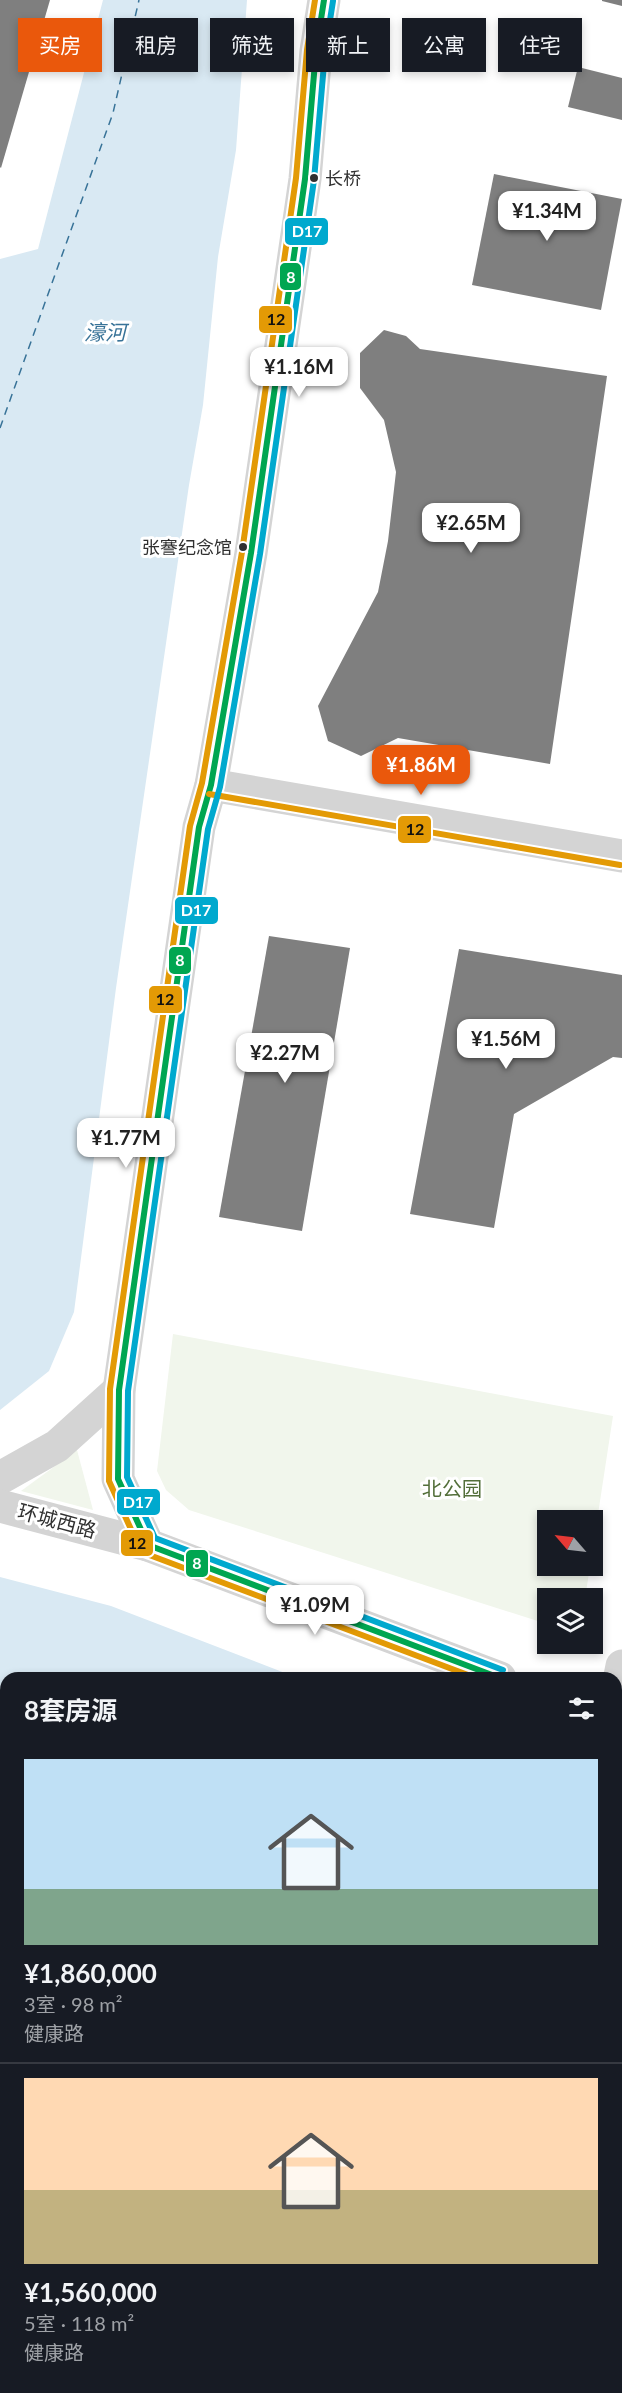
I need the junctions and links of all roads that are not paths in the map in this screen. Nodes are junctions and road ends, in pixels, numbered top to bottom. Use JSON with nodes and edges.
{"nodes":[{"id":1,"x":324,"y":0,"type":"edge"},
{"id":2,"x":211,"y":785,"type":"junction"},
{"id":3,"x":622,"y":856,"type":"edge"},
{"id":4,"x":119,"y":1390,"type":"junction"},
{"id":5,"x":0,"y":1478,"type":"edge"},
{"id":6,"x":0,"y":1506,"type":"edge"},
{"id":7,"x":148,"y":1545,"type":"junction"},
{"id":8,"x":484,"y":1672,"type":"edge"}],
"edges":[{"from":1,"to":2,"type":"street"},
{"from":2,"to":3,"type":"street"},
{"from":2,"to":4,"type":"street"},
{"from":4,"to":5,"type":"street"},
{"from":4,"to":7,"type":"street"},
{"from":6,"to":7,"type":"street","name":"环城西路"},
{"from":7,"to":8,"type":"street","name":"环城西路"}]}
